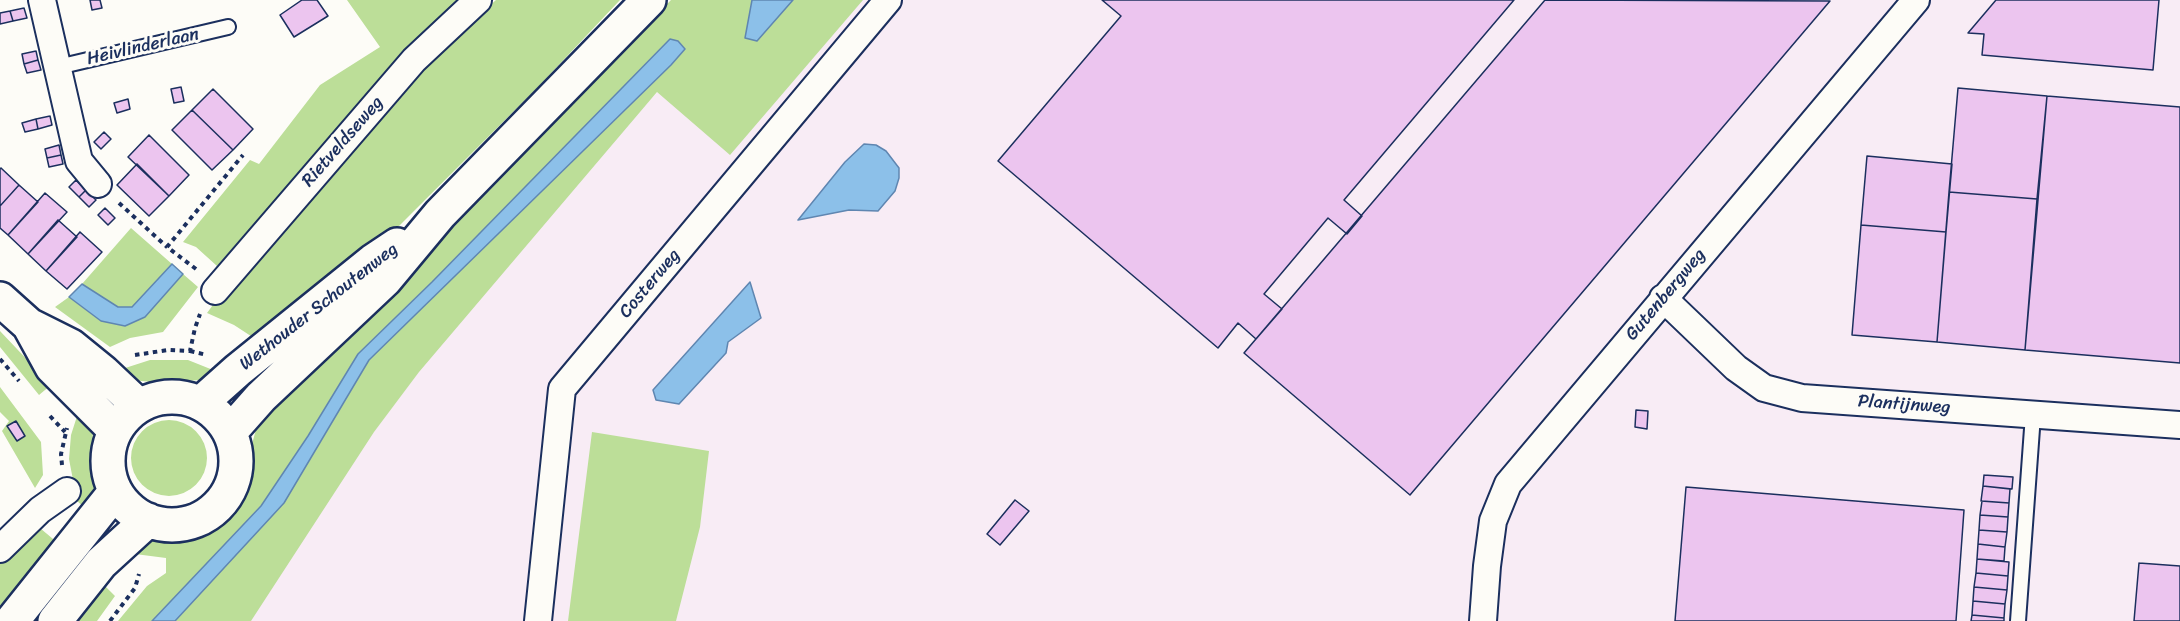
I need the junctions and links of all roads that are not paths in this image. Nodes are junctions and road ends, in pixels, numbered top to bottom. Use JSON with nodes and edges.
{"nodes":[{"id":1,"x":42,"y":0,"type":"edge"},
{"id":2,"x":478,"y":0,"type":"edge"},
{"id":3,"x":649,"y":0,"type":"edge"},
{"id":4,"x":888,"y":0,"type":"edge"},
{"id":5,"x":1916,"y":0,"type":"edge"},
{"id":6,"x":228,"y":27,"type":"dead end"},
{"id":7,"x":58,"y":67,"type":"junction"},
{"id":8,"x":98,"y":184,"type":"road end"},
{"id":9,"x":440,"y":214,"type":"junction"},
{"id":10,"x":217,"y":288,"type":"road end"},
{"id":11,"x":1663,"y":298,"type":"junction"},
{"id":12,"x":0,"y":299,"type":"edge"},
{"id":13,"x":29,"y":325,"type":"junction"},
{"id":14,"x":201,"y":403,"type":"junction"},
{"id":15,"x":138,"y":406,"type":"junction"},
{"id":16,"x":2033,"y":415,"type":"junction"},
{"id":17,"x":2180,"y":425,"type":"edge"},
{"id":18,"x":115,"y":430,"type":"junction"},
{"id":19,"x":230,"y":432,"type":"junction"},
{"id":20,"x":67,"y":491,"type":"dead end"},
{"id":21,"x":116,"y":492,"type":"junction"},
{"id":22,"x":148,"y":520,"type":"junction"},
{"id":23,"x":0,"y":549,"type":"edge"},
{"id":24,"x":12,"y":621,"type":"edge"},
{"id":25,"x":55,"y":621,"type":"edge"},
{"id":26,"x":538,"y":621,"type":"edge"},
{"id":27,"x":1483,"y":621,"type":"edge"},
{"id":28,"x":2018,"y":621,"type":"edge"}],
"edges":[{"from":1,"to":7,"type":"street"},
{"from":2,"to":10,"type":"street","name":"Rietveldseweg"},
{"from":3,"to":9,"type":"street","name":"Wethouder Schoutenweg"},
{"from":4,"to":26,"type":"street","name":"Costerweg"},
{"from":5,"to":11,"type":"street","name":"Gutenbergweg"},
{"from":6,"to":7,"type":"lane","name":"Heivlinderlaan"},
{"from":7,"to":8,"type":"street"},
{"from":9,"to":14,"type":"street","name":"Wethouder Schoutenweg"},
{"from":9,"to":19,"type":"street","name":"Wethouder Schoutenweg"},
{"from":11,"to":16,"type":"street","name":"Plantijnweg"},
{"from":11,"to":27,"type":"street","name":"Gutenbergweg"},
{"from":12,"to":13,"type":"street"},
{"from":13,"to":15,"type":"street"},
{"from":13,"to":18,"type":"street"},
{"from":14,"to":15,"type":"street"},
{"from":14,"to":19,"type":"street"},
{"from":15,"to":18,"type":"street"},
{"from":16,"to":17,"type":"street","name":"Plantijnweg"},
{"from":16,"to":28,"type":"lane"},
{"from":18,"to":21,"type":"street"},
{"from":19,"to":22,"type":"street"},
{"from":20,"to":23,"type":"street"},
{"from":21,"to":22,"type":"street"},
{"from":21,"to":24,"type":"street"},
{"from":22,"to":25,"type":"street"}]}
